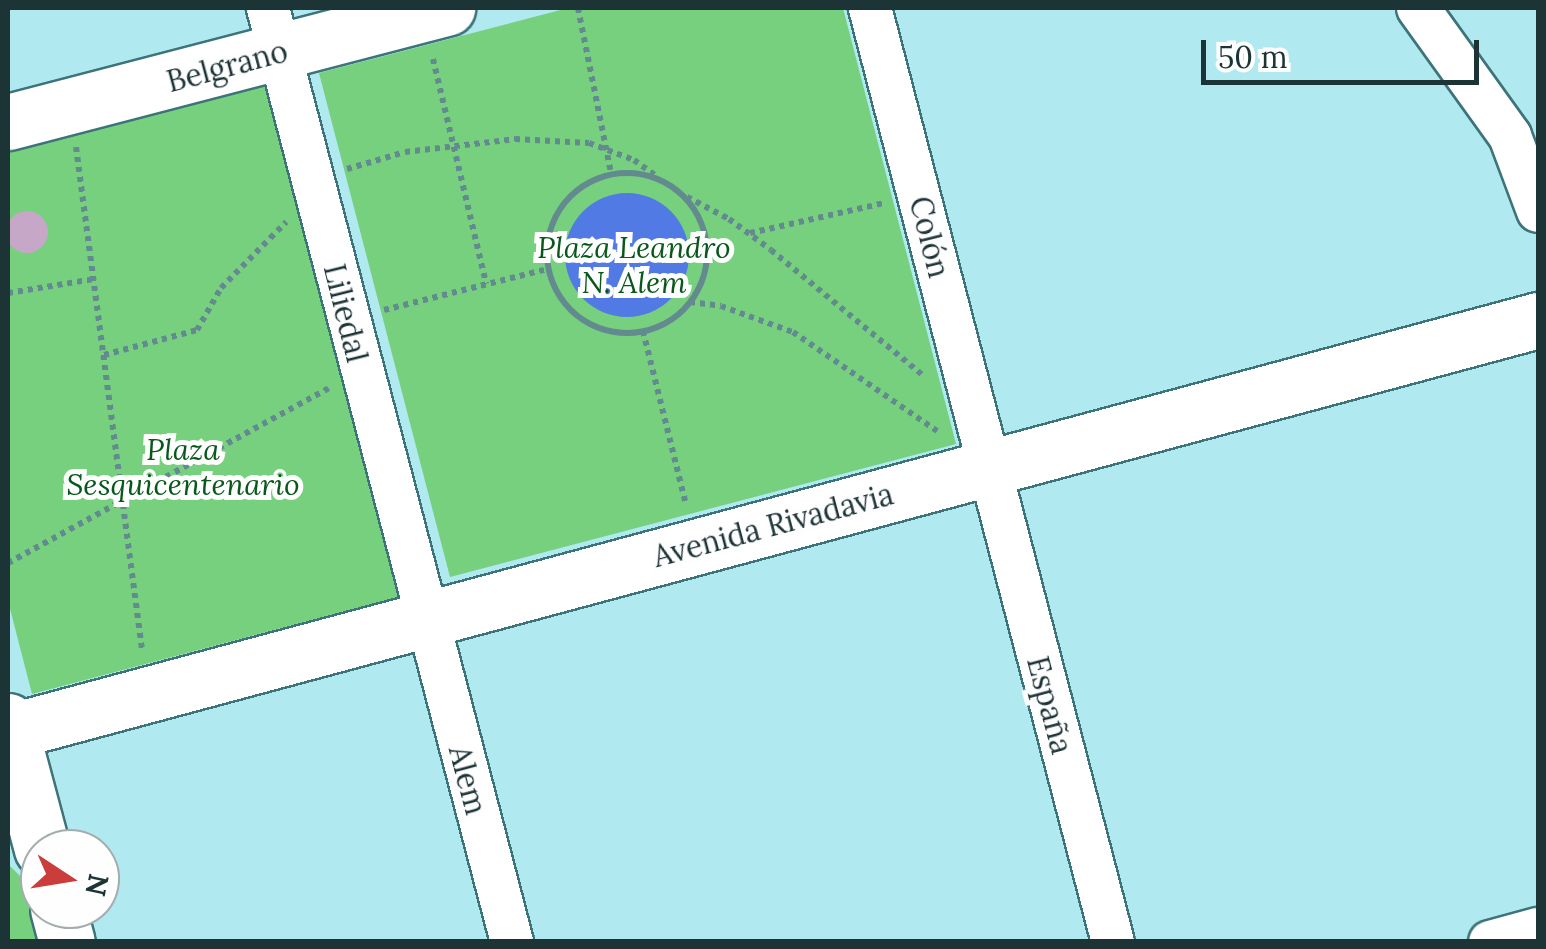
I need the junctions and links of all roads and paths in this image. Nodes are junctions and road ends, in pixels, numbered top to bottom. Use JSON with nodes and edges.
{"nodes":[{"id":1,"x":578,"y":8,"type":"edge"},
{"id":2,"x":870,"y":8,"type":"edge"},
{"id":3,"x":1418,"y":8,"type":"edge"},
{"id":4,"x":435,"y":11,"type":"edge"},
{"id":5,"x":274,"y":30,"type":"edge"},
{"id":6,"x":71,"y":106,"type":"junction"},
{"id":7,"x":8,"y":122,"type":"edge"},
{"id":8,"x":454,"y":144,"type":"junction"},
{"id":9,"x":607,"y":150,"type":"junction"},
{"id":10,"x":611,"y":174,"type":"junction"},
{"id":11,"x":661,"y":180,"type":"junction"},
{"id":12,"x":315,"y":192,"type":"junction"},
{"id":13,"x":682,"y":194,"type":"junction"},
{"id":14,"x":919,"y":194,"type":"junction"},
{"id":15,"x":1538,"y":211,"type":"edge"},
{"id":16,"x":749,"y":234,"type":"junction"},
{"id":17,"x":548,"y":269,"type":"junction"},
{"id":18,"x":94,"y":278,"type":"junction"},
{"id":19,"x":486,"y":284,"type":"junction"},
{"id":20,"x":8,"y":293,"type":"edge"},
{"id":21,"x":689,"y":302,"type":"junction"},
{"id":22,"x":348,"y":320,"type":"junction"},
{"id":23,"x":1538,"y":320,"type":"edge"},
{"id":24,"x":643,"y":331,"type":"junction"},
{"id":25,"x":104,"y":355,"type":"junction"},
{"id":26,"x":361,"y":370,"type":"junction"},
{"id":27,"x":982,"y":443,"type":"junction"},
{"id":28,"x":123,"y":500,"type":"junction"},
{"id":29,"x":696,"y":546,"type":"junction"},
{"id":30,"x":8,"y":563,"type":"edge"},
{"id":31,"x":424,"y":618,"type":"junction"},
{"id":32,"x":148,"y":692,"type":"junction"},
{"id":33,"x":8,"y":727,"type":"edge"},
{"id":34,"x":36,"y":829,"type":"edge"},
{"id":35,"x":1538,"y":929,"type":"edge"},
{"id":36,"x":512,"y":942,"type":"edge"},
{"id":37,"x":1112,"y":942,"type":"edge"},
{"id":38,"x":1490,"y":942,"type":"edge"}],
"edges":[{"from":1,"to":9,"type":"path"},
{"from":2,"to":14,"type":"street","name":"Colón"},
{"from":3,"to":15,"type":"street"},
{"from":4,"to":5,"type":"main road","name":"Belgrano"},
{"from":4,"to":8,"type":"path"},
{"from":5,"to":6,"type":"main road","name":"Belgrano"},
{"from":5,"to":12,"type":"street","name":"Liliedal"},
{"from":6,"to":7,"type":"main road","name":"Belgrano"},
{"from":6,"to":18,"type":"path"},
{"from":8,"to":9,"type":"path"},
{"from":8,"to":12,"type":"path"},
{"from":8,"to":19,"type":"path"},
{"from":9,"to":10,"type":"path"},
{"from":9,"to":11,"type":"path"},
{"from":10,"to":11,"type":"path"},
{"from":10,"to":17,"type":"path"},
{"from":11,"to":13,"type":"path"},
{"from":12,"to":22,"type":"street","name":"Liliedal"},
{"from":12,"to":25,"type":"path"},
{"from":13,"to":16,"type":"path"},
{"from":13,"to":21,"type":"path"},
{"from":14,"to":16,"type":"path"},
{"from":14,"to":27,"type":"street","name":"Colón"},
{"from":16,"to":27,"type":"path"},
{"from":17,"to":19,"type":"path"},
{"from":17,"to":24,"type":"path"},
{"from":18,"to":20,"type":"path"},
{"from":18,"to":25,"type":"path"},
{"from":19,"to":22,"type":"path"},
{"from":21,"to":24,"type":"path"},
{"from":21,"to":27,"type":"path"},
{"from":22,"to":26,"type":"street","name":"Liliedal"},
{"from":23,"to":27,"type":"main road","name":"Avenida Rivadavia"},
{"from":24,"to":29,"type":"path"},
{"from":25,"to":28,"type":"path"},
{"from":26,"to":28,"type":"path"},
{"from":26,"to":31,"type":"street","name":"Liliedal"},
{"from":27,"to":29,"type":"main road","name":"Avenida Rivadavia"},
{"from":27,"to":37,"type":"street","name":"España"},
{"from":28,"to":30,"type":"path"},
{"from":28,"to":32,"type":"path"},
{"from":29,"to":31,"type":"main road","name":"Avenida Rivadavia"},
{"from":31,"to":32,"type":"main road","name":"Avenida Rivadavia"},
{"from":31,"to":36,"type":"street","name":"Alem"},
{"from":32,"to":33,"type":"main road","name":"Avenida Rivadavia"},
{"from":33,"to":34,"type":"main road"},
{"from":35,"to":38,"type":"street"}]}
